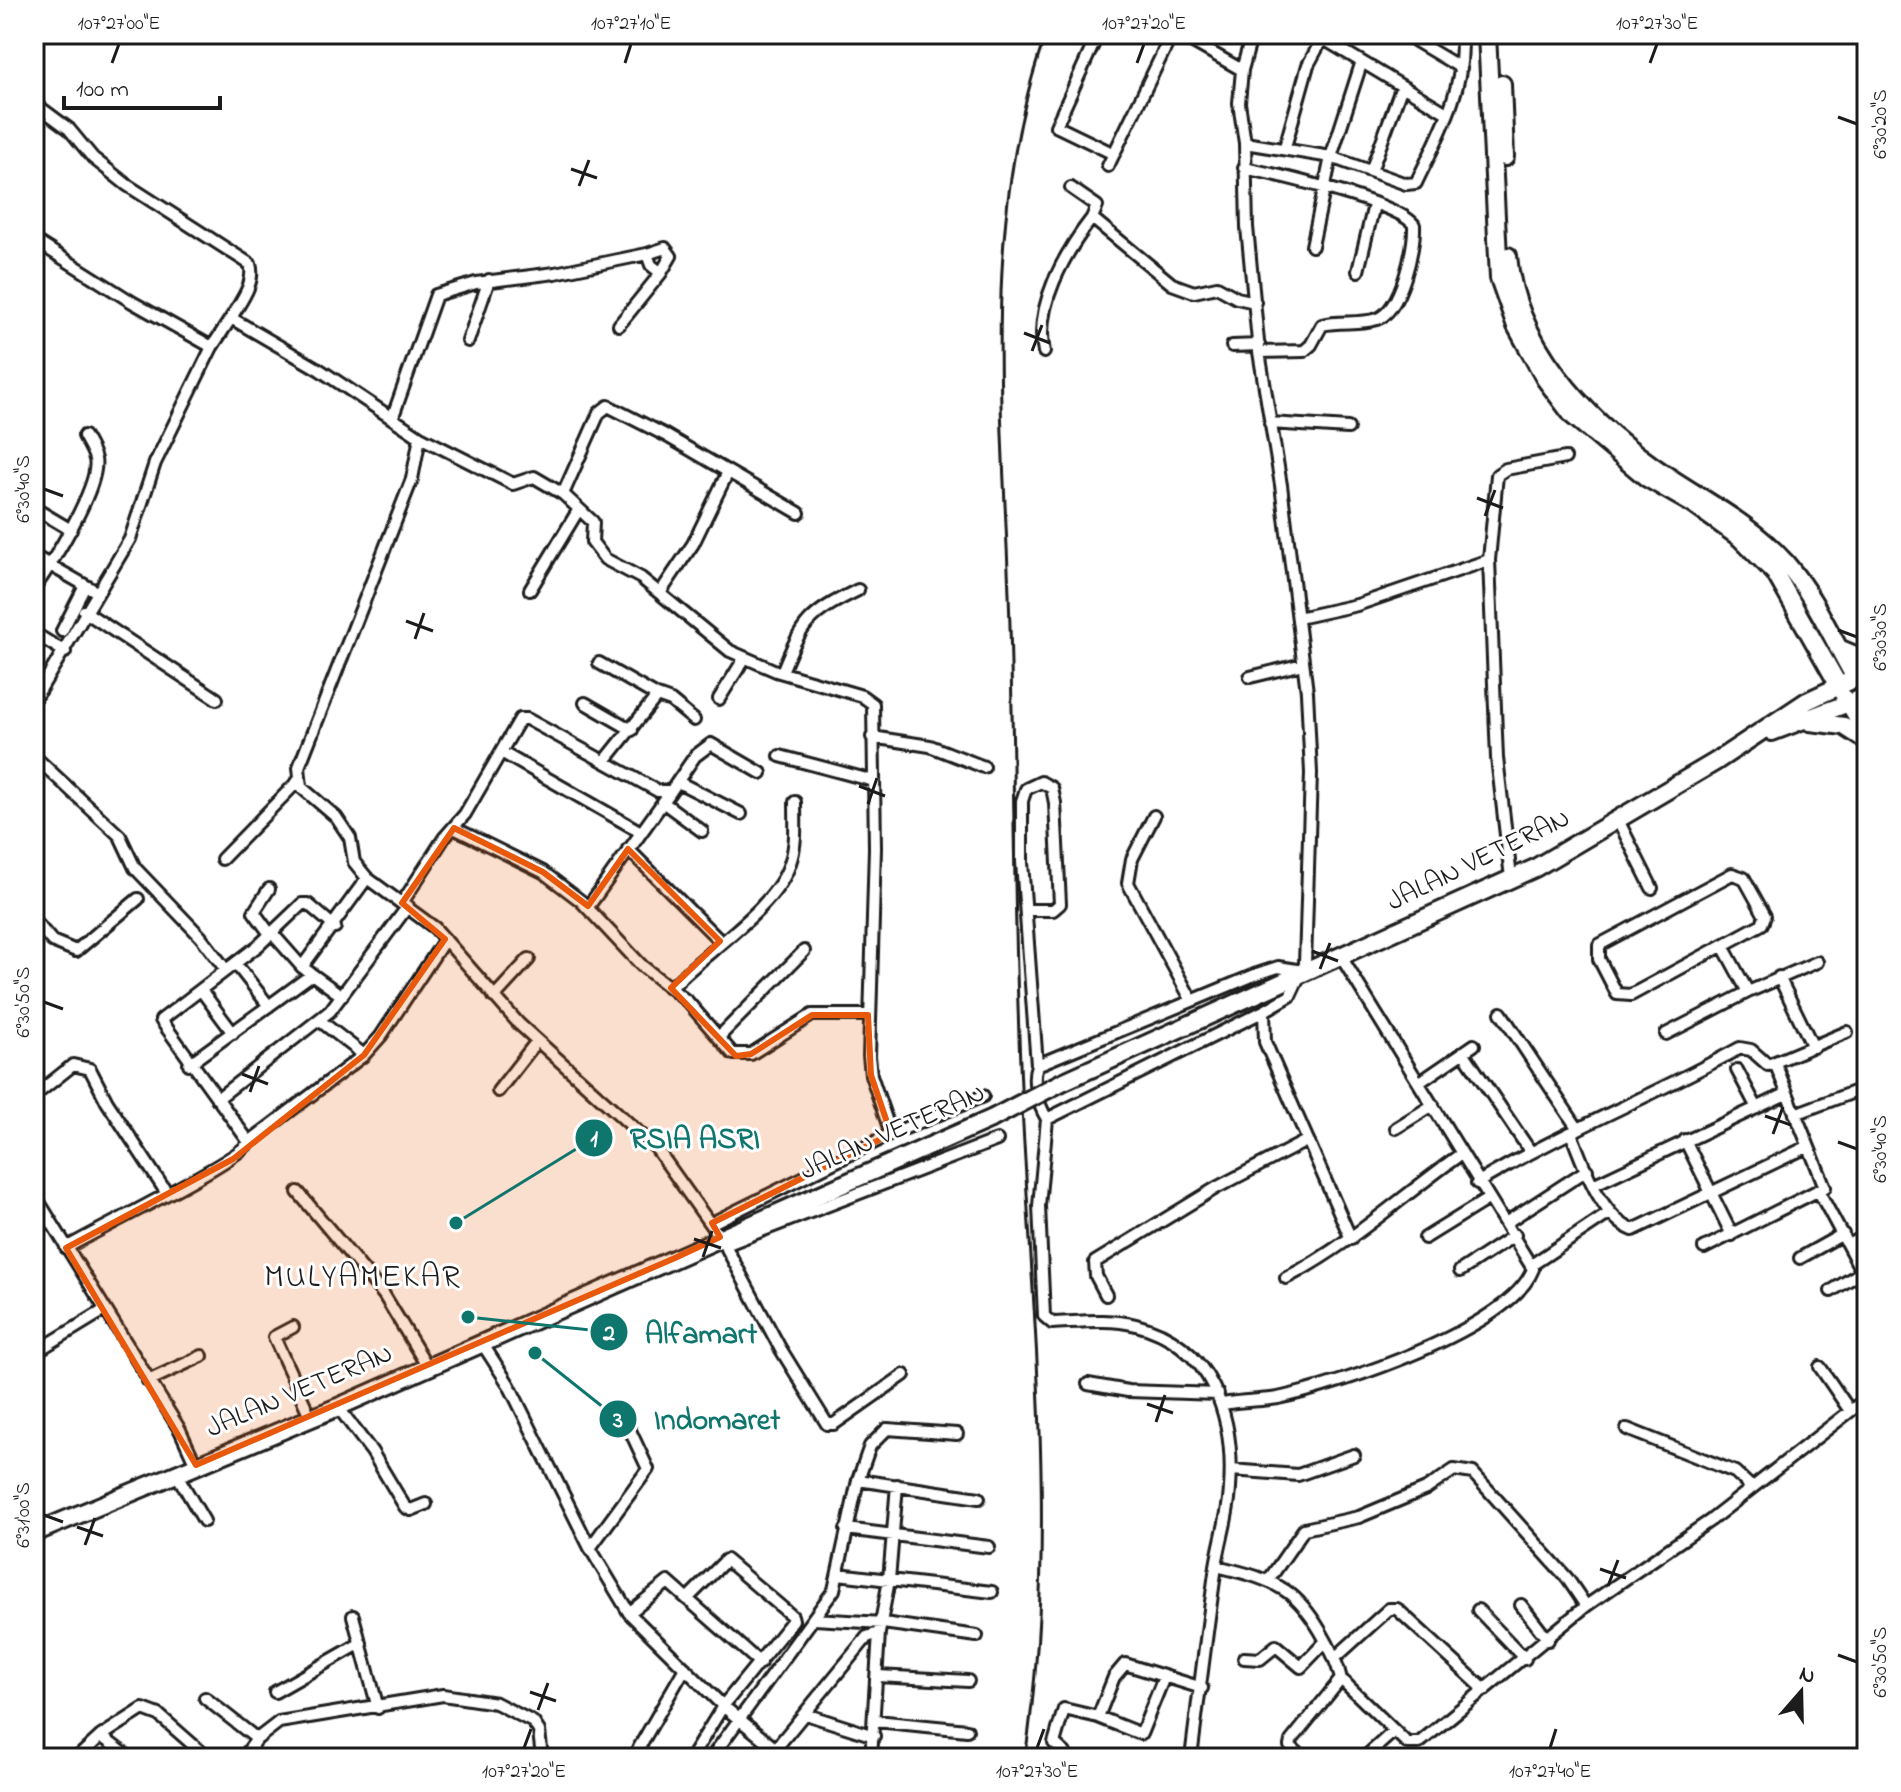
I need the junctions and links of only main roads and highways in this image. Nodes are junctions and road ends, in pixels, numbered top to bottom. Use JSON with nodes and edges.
{"nodes":[{"id":1,"x":1487,"y":34,"type":"edge"},
{"id":2,"x":1498,"y":34,"type":"edge"},
{"id":3,"x":1819,"y":646,"type":"junction"},
{"id":4,"x":1837,"y":647,"type":"junction"},
{"id":5,"x":1867,"y":660,"type":"edge"},
{"id":6,"x":1861,"y":676,"type":"edge"},
{"id":7,"x":1839,"y":686,"type":"junction"},
{"id":8,"x":1866,"y":699,"type":"edge"},
{"id":9,"x":1807,"y":701,"type":"junction"},
{"id":10,"x":1847,"y":704,"type":"junction"},
{"id":11,"x":1800,"y":722,"type":"junction"},
{"id":12,"x":1867,"y":735,"type":"edge"},
{"id":13,"x":1751,"y":738,"type":"junction"},
{"id":14,"x":1867,"y":741,"type":"edge"},
{"id":15,"x":34,"y":1533,"type":"edge"}],
"edges":[{"from":1,"to":3,"type":"highway"},
{"from":2,"to":4,"type":"highway"},
{"from":3,"to":7,"type":"highway"},
{"from":3,"to":9,"type":"highway"},
{"from":4,"to":5,"type":"highway"},
{"from":4,"to":6,"type":"highway"},
{"from":6,"to":7,"type":"highway","name":"JALAN VETERAN"},
{"from":6,"to":8,"type":"main road"},
{"from":7,"to":9,"type":"highway","name":"JALAN VETERAN"},
{"from":7,"to":10,"type":"main road"},
{"from":8,"to":10,"type":"highway","name":"JALAN VETERAN"},
{"from":9,"to":13,"type":"highway","name":"JALAN VETERAN"},
{"from":10,"to":11,"type":"highway","name":"JALAN VETERAN"},
{"from":10,"to":12,"type":"main road"},
{"from":11,"to":13,"type":"highway","name":"JALAN VETERAN"},
{"from":11,"to":14,"type":"highway"},
{"from":13,"to":15,"type":"highway","name":"JALAN VETERAN","bridge":true}]}
